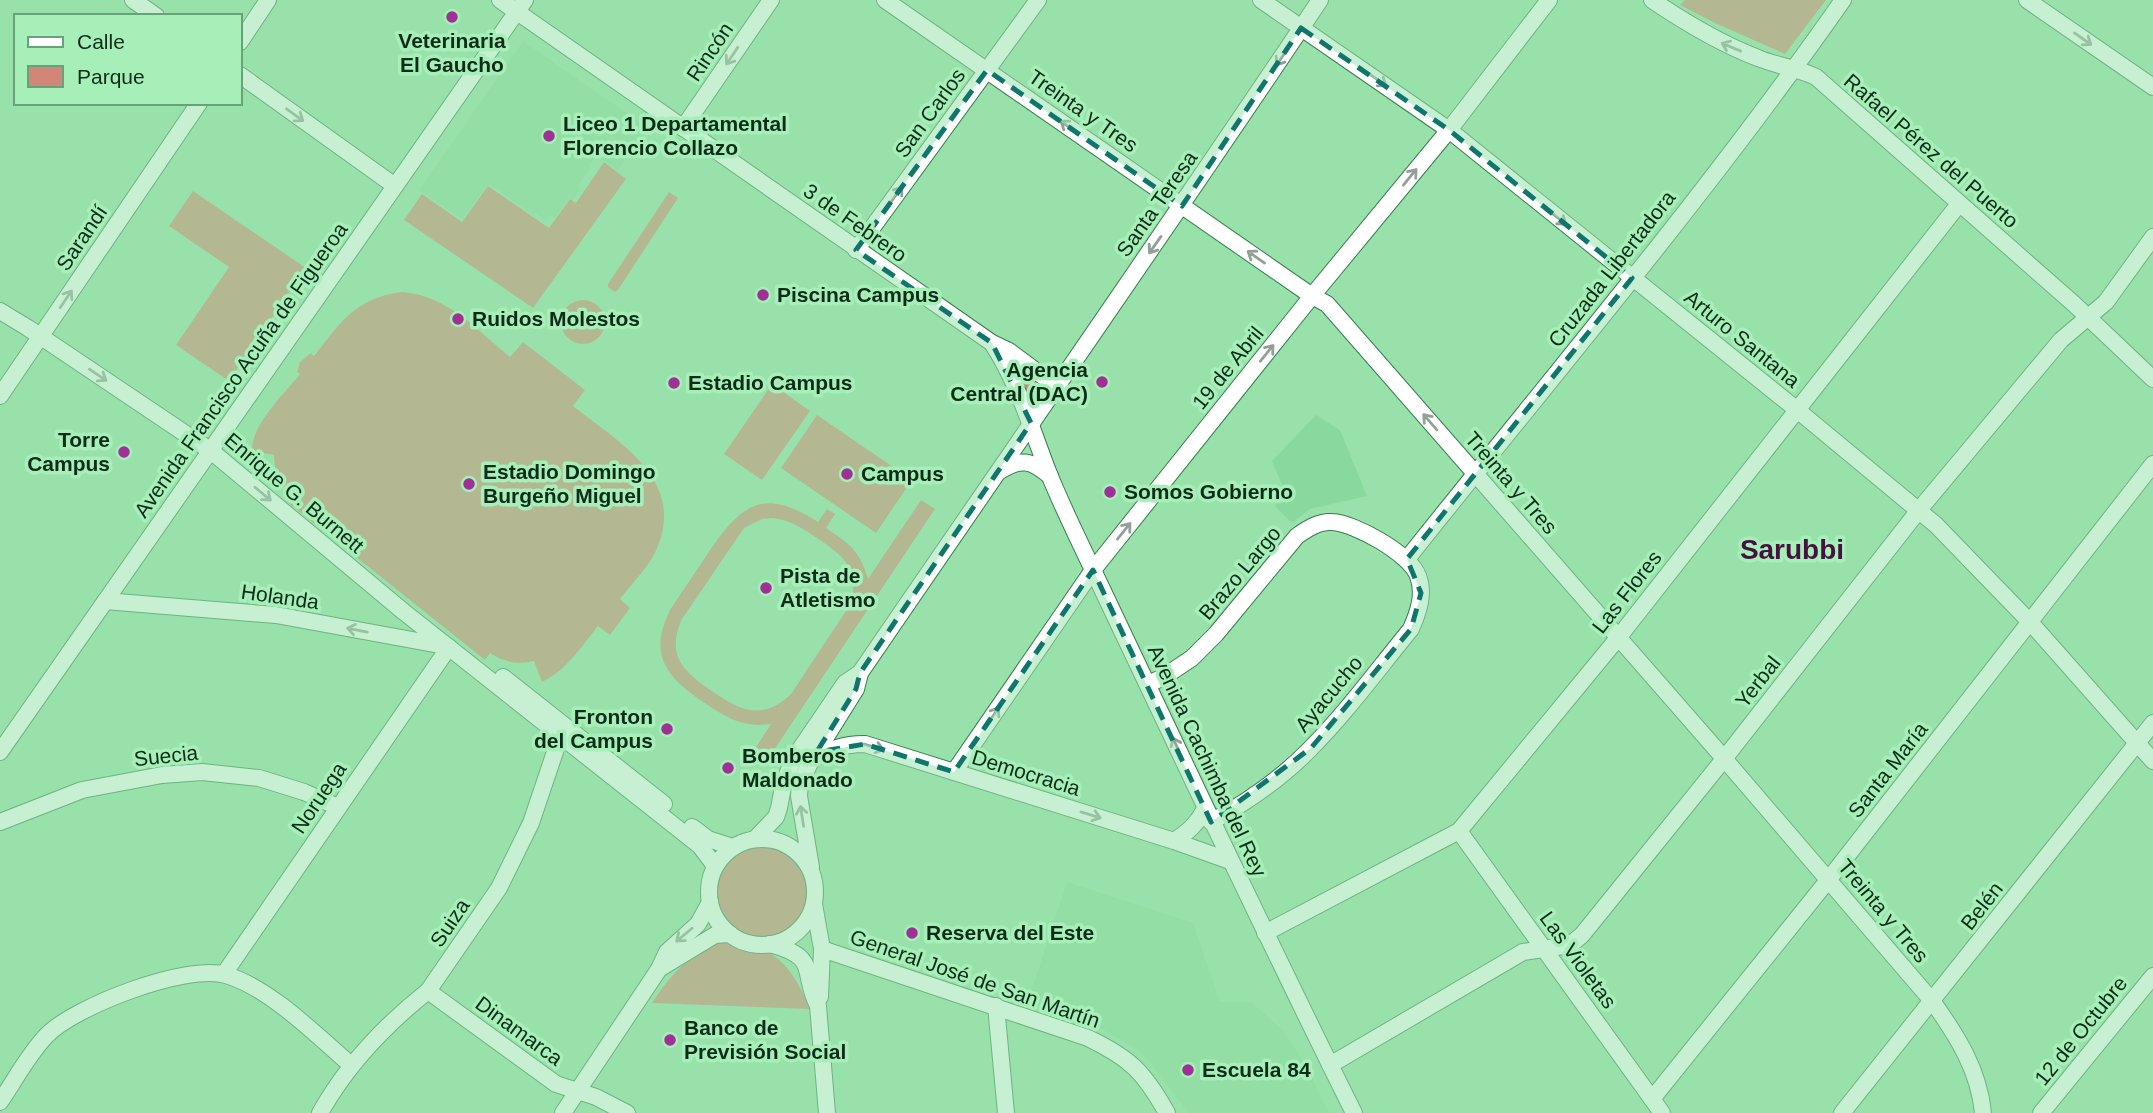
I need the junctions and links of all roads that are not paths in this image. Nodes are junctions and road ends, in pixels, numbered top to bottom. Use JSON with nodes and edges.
{"nodes":[{"id":1,"x":133,"y":0,"type":"edge"},
{"id":2,"x":268,"y":0,"type":"edge"},
{"id":3,"x":500,"y":0,"type":"edge"},
{"id":4,"x":771,"y":0,"type":"edge"},
{"id":5,"x":885,"y":0,"type":"edge"},
{"id":6,"x":1038,"y":0,"type":"edge"},
{"id":7,"x":1261,"y":0,"type":"edge"},
{"id":8,"x":1320,"y":0,"type":"edge"},
{"id":9,"x":1549,"y":0,"type":"edge"},
{"id":10,"x":1652,"y":0,"type":"edge"},
{"id":11,"x":1843,"y":0,"type":"edge"},
{"id":12,"x":2027,"y":0,"type":"edge"},
{"id":13,"x":521,"y":6,"type":"edge"},
{"id":14,"x":153,"y":14,"type":"edge"},
{"id":15,"x":1301,"y":28,"type":"junction"},
{"id":16,"x":242,"y":39,"type":"edge"},
{"id":17,"x":1795,"y":69,"type":"junction"},
{"id":18,"x":987,"y":70,"type":"junction"},
{"id":19,"x":242,"y":76,"type":"edge"},
{"id":20,"x":2153,"y":87,"type":"edge"},
{"id":21,"x":198,"y":105,"type":"edge"},
{"id":22,"x":683,"y":128,"type":"junction"},
{"id":23,"x":1448,"y":130,"type":"junction"},
{"id":24,"x":395,"y":186,"type":"junction"},
{"id":25,"x":1959,"y":204,"type":"junction"},
{"id":26,"x":1182,"y":206,"type":"junction"},
{"id":27,"x":2153,"y":237,"type":"edge"},
{"id":28,"x":856,"y":250,"type":"junction"},
{"id":29,"x":1632,"y":278,"type":"junction"},
{"id":30,"x":1312,"y":296,"type":"junction"},
{"id":31,"x":0,"y":311,"type":"edge"},
{"id":32,"x":2088,"y":317,"type":"junction"},
{"id":33,"x":40,"y":336,"type":"junction"},
{"id":34,"x":986,"y":340,"type":"junction"},
{"id":35,"x":2153,"y":379,"type":"edge"},
{"id":36,"x":1056,"y":386,"type":"junction"},
{"id":37,"x":0,"y":396,"type":"edge"},
{"id":38,"x":1796,"y":409,"type":"junction"},
{"id":39,"x":1028,"y":427,"type":"junction"},
{"id":40,"x":211,"y":451,"type":"junction"},
{"id":41,"x":2153,"y":464,"type":"edge"},
{"id":42,"x":998,"y":472,"type":"junction"},
{"id":43,"x":1475,"y":474,"type":"junction"},
{"id":44,"x":1050,"y":476,"type":"junction"},
{"id":45,"x":1919,"y":510,"type":"junction"},
{"id":46,"x":1408,"y":559,"type":"junction"},
{"id":47,"x":1093,"y":570,"type":"junction"},
{"id":48,"x":105,"y":601,"type":"junction"},
{"id":49,"x":404,"y":612,"type":"junction"},
{"id":50,"x":2030,"y":622,"type":"junction"},
{"id":51,"x":393,"y":637,"type":"junction"},
{"id":52,"x":1618,"y":638,"type":"junction"},
{"id":53,"x":449,"y":647,"type":"junction"},
{"id":54,"x":860,"y":673,"type":"junction"},
{"id":55,"x":1149,"y":684,"type":"junction"},
{"id":56,"x":2153,"y":723,"type":"edge"},
{"id":57,"x":562,"y":731,"type":"junction"},
{"id":58,"x":3,"y":742,"type":"edge"},
{"id":59,"x":2137,"y":743,"type":"junction"},
{"id":60,"x":1724,"y":759,"type":"junction"},
{"id":61,"x":811,"y":761,"type":"junction"},
{"id":62,"x":2153,"y":761,"type":"edge"},
{"id":63,"x":954,"y":772,"type":"junction"},
{"id":64,"x":338,"y":807,"type":"junction"},
{"id":65,"x":1208,"y":815,"type":"junction"},
{"id":66,"x":0,"y":822,"type":"edge"},
{"id":67,"x":1459,"y":831,"type":"junction"},
{"id":68,"x":755,"y":839,"type":"junction"},
{"id":69,"x":1174,"y":841,"type":"junction"},
{"id":70,"x":733,"y":847,"type":"junction"},
{"id":71,"x":1230,"y":861,"type":"junction"},
{"id":72,"x":715,"y":866,"type":"junction"},
{"id":73,"x":1829,"y":879,"type":"junction"},
{"id":74,"x":814,"y":883,"type":"junction"},
{"id":75,"x":710,"y":902,"type":"junction"},
{"id":76,"x":814,"y":904,"type":"junction"},
{"id":77,"x":1265,"y":933,"type":"junction"},
{"id":78,"x":730,"y":934,"type":"junction"},
{"id":79,"x":770,"y":944,"type":"junction"},
{"id":80,"x":1544,"y":948,"type":"junction"},
{"id":81,"x":822,"y":949,"type":"junction"},
{"id":82,"x":659,"y":969,"type":"junction"},
{"id":83,"x":224,"y":974,"type":"junction"},
{"id":84,"x":2153,"y":976,"type":"edge"},
{"id":85,"x":428,"y":991,"type":"junction"},
{"id":86,"x":1933,"y":1002,"type":"junction"},
{"id":87,"x":818,"y":1006,"type":"junction"},
{"id":88,"x":996,"y":1006,"type":"junction"},
{"id":89,"x":351,"y":1065,"type":"junction"},
{"id":90,"x":1330,"y":1065,"type":"junction"},
{"id":91,"x":578,"y":1091,"type":"junction"},
{"id":92,"x":1652,"y":1099,"type":"junction"},
{"id":93,"x":0,"y":1102,"type":"edge"},
{"id":94,"x":320,"y":1113,"type":"edge"},
{"id":95,"x":563,"y":1113,"type":"edge"},
{"id":96,"x":627,"y":1113,"type":"edge"},
{"id":97,"x":827,"y":1113,"type":"edge"},
{"id":98,"x":1006,"y":1113,"type":"edge"},
{"id":99,"x":1167,"y":1113,"type":"edge"},
{"id":100,"x":1354,"y":1113,"type":"edge"},
{"id":101,"x":1662,"y":1113,"type":"edge"},
{"id":102,"x":1842,"y":1113,"type":"edge"},
{"id":103,"x":1983,"y":1113,"type":"edge"},
{"id":104,"x":2041,"y":1113,"type":"edge"}],
"edges":[{"from":1,"to":14,"type":"street"},
{"from":2,"to":16,"type":"street"},
{"from":3,"to":13,"type":"street","name":"3 de Febrero"},
{"from":4,"to":22,"type":"street","name":"Rincón","one_way":true},
{"from":5,"to":18,"type":"street","name":"Treinta y Tres"},
{"from":6,"to":18,"type":"street","name":"San Carlos"},
{"from":7,"to":15,"type":"street","name":"Arturo Santana"},
{"from":8,"to":15,"type":"street","name":"Santa Teresa"},
{"from":9,"to":23,"type":"street","name":"19 de Abril"},
{"from":17,"to":10,"type":"street","name":"Rafael Pérez del Puerto","one_way":true},
{"from":11,"to":17,"type":"street","name":"Cruzada Libertadora"},
{"from":12,"to":20,"type":"street","one_way":true},
{"from":13,"to":22,"type":"street","name":"3 de Febrero"},
{"from":13,"to":24,"type":"street","name":"Avenida Francisco Acuña de Figueroa"},
{"from":15,"to":23,"type":"street","name":"Arturo Santana","one_way":true},
{"from":15,"to":26,"type":"street","name":"Santa Teresa","one_way":true},
{"from":17,"to":25,"type":"street","name":"Rafael Pérez del Puerto"},
{"from":17,"to":29,"type":"street","name":"Cruzada Libertadora"},
{"from":26,"to":18,"type":"street","name":"Treinta y Tres","one_way":true},
{"from":28,"to":18,"type":"street","name":"San Carlos","one_way":true},
{"from":19,"to":24,"type":"street","one_way":true},
{"from":33,"to":21,"type":"street","name":"Sarandí","one_way":true},
{"from":22,"to":28,"type":"street","name":"3 de Febrero"},
{"from":23,"to":29,"type":"street","name":"Arturo Santana","one_way":true},
{"from":30,"to":23,"type":"street","name":"19 de Abril","one_way":true},
{"from":24,"to":40,"type":"street","name":"Avenida Francisco Acuña de Figueroa"},
{"from":25,"to":32,"type":"street","name":"Rafael Pérez del Puerto"},
{"from":25,"to":38,"type":"street","name":"Las Flores"},
{"from":30,"to":26,"type":"street","name":"Treinta y Tres","one_way":true},
{"from":26,"to":36,"type":"street","name":"Santa Teresa","one_way":true},
{"from":27,"to":32,"type":"street","name":"Yerbal"},
{"from":28,"to":34,"type":"street","name":"3 de Febrero"},
{"from":29,"to":38,"type":"street","name":"Arturo Santana"},
{"from":29,"to":43,"type":"street","name":"Cruzada Libertadora"},
{"from":43,"to":30,"type":"street","name":"Treinta y Tres","one_way":true},
{"from":47,"to":30,"type":"street","name":"19 de Abril","one_way":true},
{"from":31,"to":33,"type":"street","name":"Enrique G. Burnett"},
{"from":32,"to":35,"type":"street","name":"Rafael Pérez del Puerto"},
{"from":32,"to":45,"type":"street","name":"Yerbal"},
{"from":33,"to":37,"type":"street","name":"Sarandí"},
{"from":33,"to":40,"type":"street","name":"Enrique G. Burnett","one_way":true},
{"from":34,"to":36,"type":"street"},
{"from":34,"to":39,"type":"street","name":"3 de Febrero"},
{"from":36,"to":39,"type":"street","name":"Santa Teresa"},
{"from":38,"to":45,"type":"street","name":"Arturo Santana"},
{"from":38,"to":52,"type":"street","name":"Las Flores"},
{"from":39,"to":42,"type":"street","name":"Santa Teresa"},
{"from":39,"to":44,"type":"street","name":"Avenida Cachimba del Rey"},
{"from":40,"to":48,"type":"street","name":"Avenida Francisco Acuña de Figueroa"},
{"from":40,"to":49,"type":"street","name":"Enrique G. Burnett","one_way":true},
{"from":41,"to":50,"type":"street","name":"Santa María"},
{"from":42,"to":44,"type":"street"},
{"from":42,"to":54,"type":"street","name":"Santa Teresa"},
{"from":43,"to":46,"type":"street","name":"Cruzada Libertadora"},
{"from":43,"to":52,"type":"street","name":"Treinta y Tres"},
{"from":44,"to":47,"type":"street","name":"Avenida Cachimba del Rey"},
{"from":45,"to":50,"type":"street","name":"Arturo Santana"},
{"from":45,"to":60,"type":"street","name":"Yerbal"},
{"from":46,"to":55,"type":"street","name":"Brazo Largo"},
{"from":46,"to":65,"type":"street","name":"Ayacucho"},
{"from":47,"to":55,"type":"street","name":"Avenida Cachimba del Rey"},
{"from":63,"to":47,"type":"street","name":"19 de Abril","one_way":true},
{"from":51,"to":48,"type":"street","name":"Holanda","one_way":true},
{"from":48,"to":58,"type":"street","name":"Avenida Francisco Acuña de Figueroa"},
{"from":49,"to":51,"type":"street"},
{"from":49,"to":53,"type":"street","name":"Enrique G. Burnett"},
{"from":50,"to":59,"type":"street","name":"Arturo Santana"},
{"from":50,"to":73,"type":"street","name":"Santa María"},
{"from":51,"to":53,"type":"street","name":"Holanda"},
{"from":52,"to":60,"type":"street","name":"Treinta y Tres"},
{"from":52,"to":67,"type":"street","name":"Las Flores"},
{"from":53,"to":57,"type":"street","name":"Enrique G. Burnett"},
{"from":53,"to":64,"type":"street","name":"Noruega"},
{"from":54,"to":61,"type":"street"},
{"from":54,"to":68,"type":"street"},
{"from":65,"to":55,"type":"street","name":"Avenida Cachimba del Rey","one_way":true},
{"from":56,"to":59,"type":"street","name":"Belén"},
{"from":57,"to":70,"type":"street","name":"Enrique G. Burnett"},
{"from":57,"to":72,"type":"street","name":"Enrique G. Burnett"},
{"from":57,"to":85,"type":"street","name":"Suiza"},
{"from":59,"to":62,"type":"street","name":"Arturo Santana"},
{"from":59,"to":86,"type":"street","name":"Belén"},
{"from":60,"to":73,"type":"street","name":"Treinta y Tres"},
{"from":60,"to":80,"type":"street","name":"Yerbal"},
{"from":61,"to":63,"type":"street","name":"Democracia","one_way":true},
{"from":74,"to":61,"type":"street","one_way":true},
{"from":63,"to":69,"type":"street","name":"Democracia","one_way":true},
{"from":64,"to":66,"type":"street","name":"Suecia"},
{"from":64,"to":83,"type":"street","name":"Noruega"},
{"from":65,"to":69,"type":"street","name":"Ayacucho"},
{"from":65,"to":71,"type":"street","name":"Avenida Cachimba del Rey"},
{"from":67,"to":77,"type":"street","name":"Las Flores"},
{"from":67,"to":80,"type":"street","name":"Las Violetas"},
{"from":68,"to":70,"type":"street"},
{"from":68,"to":74,"type":"street"},
{"from":69,"to":71,"type":"street","name":"Democracia"},
{"from":70,"to":72,"type":"street"},
{"from":71,"to":77,"type":"street","name":"Avenida Cachimba del Rey"},
{"from":72,"to":75,"type":"street"},
{"from":73,"to":86,"type":"street","name":"Treinta y Tres"},
{"from":73,"to":92,"type":"street","name":"Santa María"},
{"from":74,"to":76,"type":"street"},
{"from":75,"to":78,"type":"street"},
{"from":75,"to":82,"type":"street","one_way":true},
{"from":76,"to":79,"type":"street"},
{"from":76,"to":81,"type":"street"},
{"from":77,"to":90,"type":"street","name":"Avenida Cachimba del Rey"},
{"from":78,"to":79,"type":"street"},
{"from":78,"to":82,"type":"street"},
{"from":79,"to":87,"type":"street"},
{"from":80,"to":90,"type":"street","name":"Yerbal"},
{"from":80,"to":92,"type":"street","name":"Las Violetas"},
{"from":81,"to":87,"type":"street"},
{"from":81,"to":88,"type":"street","name":"General José de San Martín"},
{"from":82,"to":91,"type":"street"},
{"from":83,"to":89,"type":"street"},
{"from":83,"to":93,"type":"street"},
{"from":84,"to":104,"type":"street","name":"12 de Octubre"},
{"from":85,"to":89,"type":"street","name":"Suiza"},
{"from":85,"to":91,"type":"street","name":"Dinamarca"},
{"from":86,"to":102,"type":"street","name":"Belén"},
{"from":86,"to":103,"type":"street","name":"Treinta y Tres"},
{"from":87,"to":97,"type":"street"},
{"from":88,"to":98,"type":"street"},
{"from":88,"to":99,"type":"street","name":"General José de San Martín"},
{"from":89,"to":94,"type":"street","name":"Suiza"},
{"from":90,"to":100,"type":"street","name":"Avenida Cachimba del Rey"},
{"from":91,"to":95,"type":"street"},
{"from":91,"to":96,"type":"street","name":"Dinamarca"},
{"from":92,"to":101,"type":"street","name":"Las Violetas"}]}
